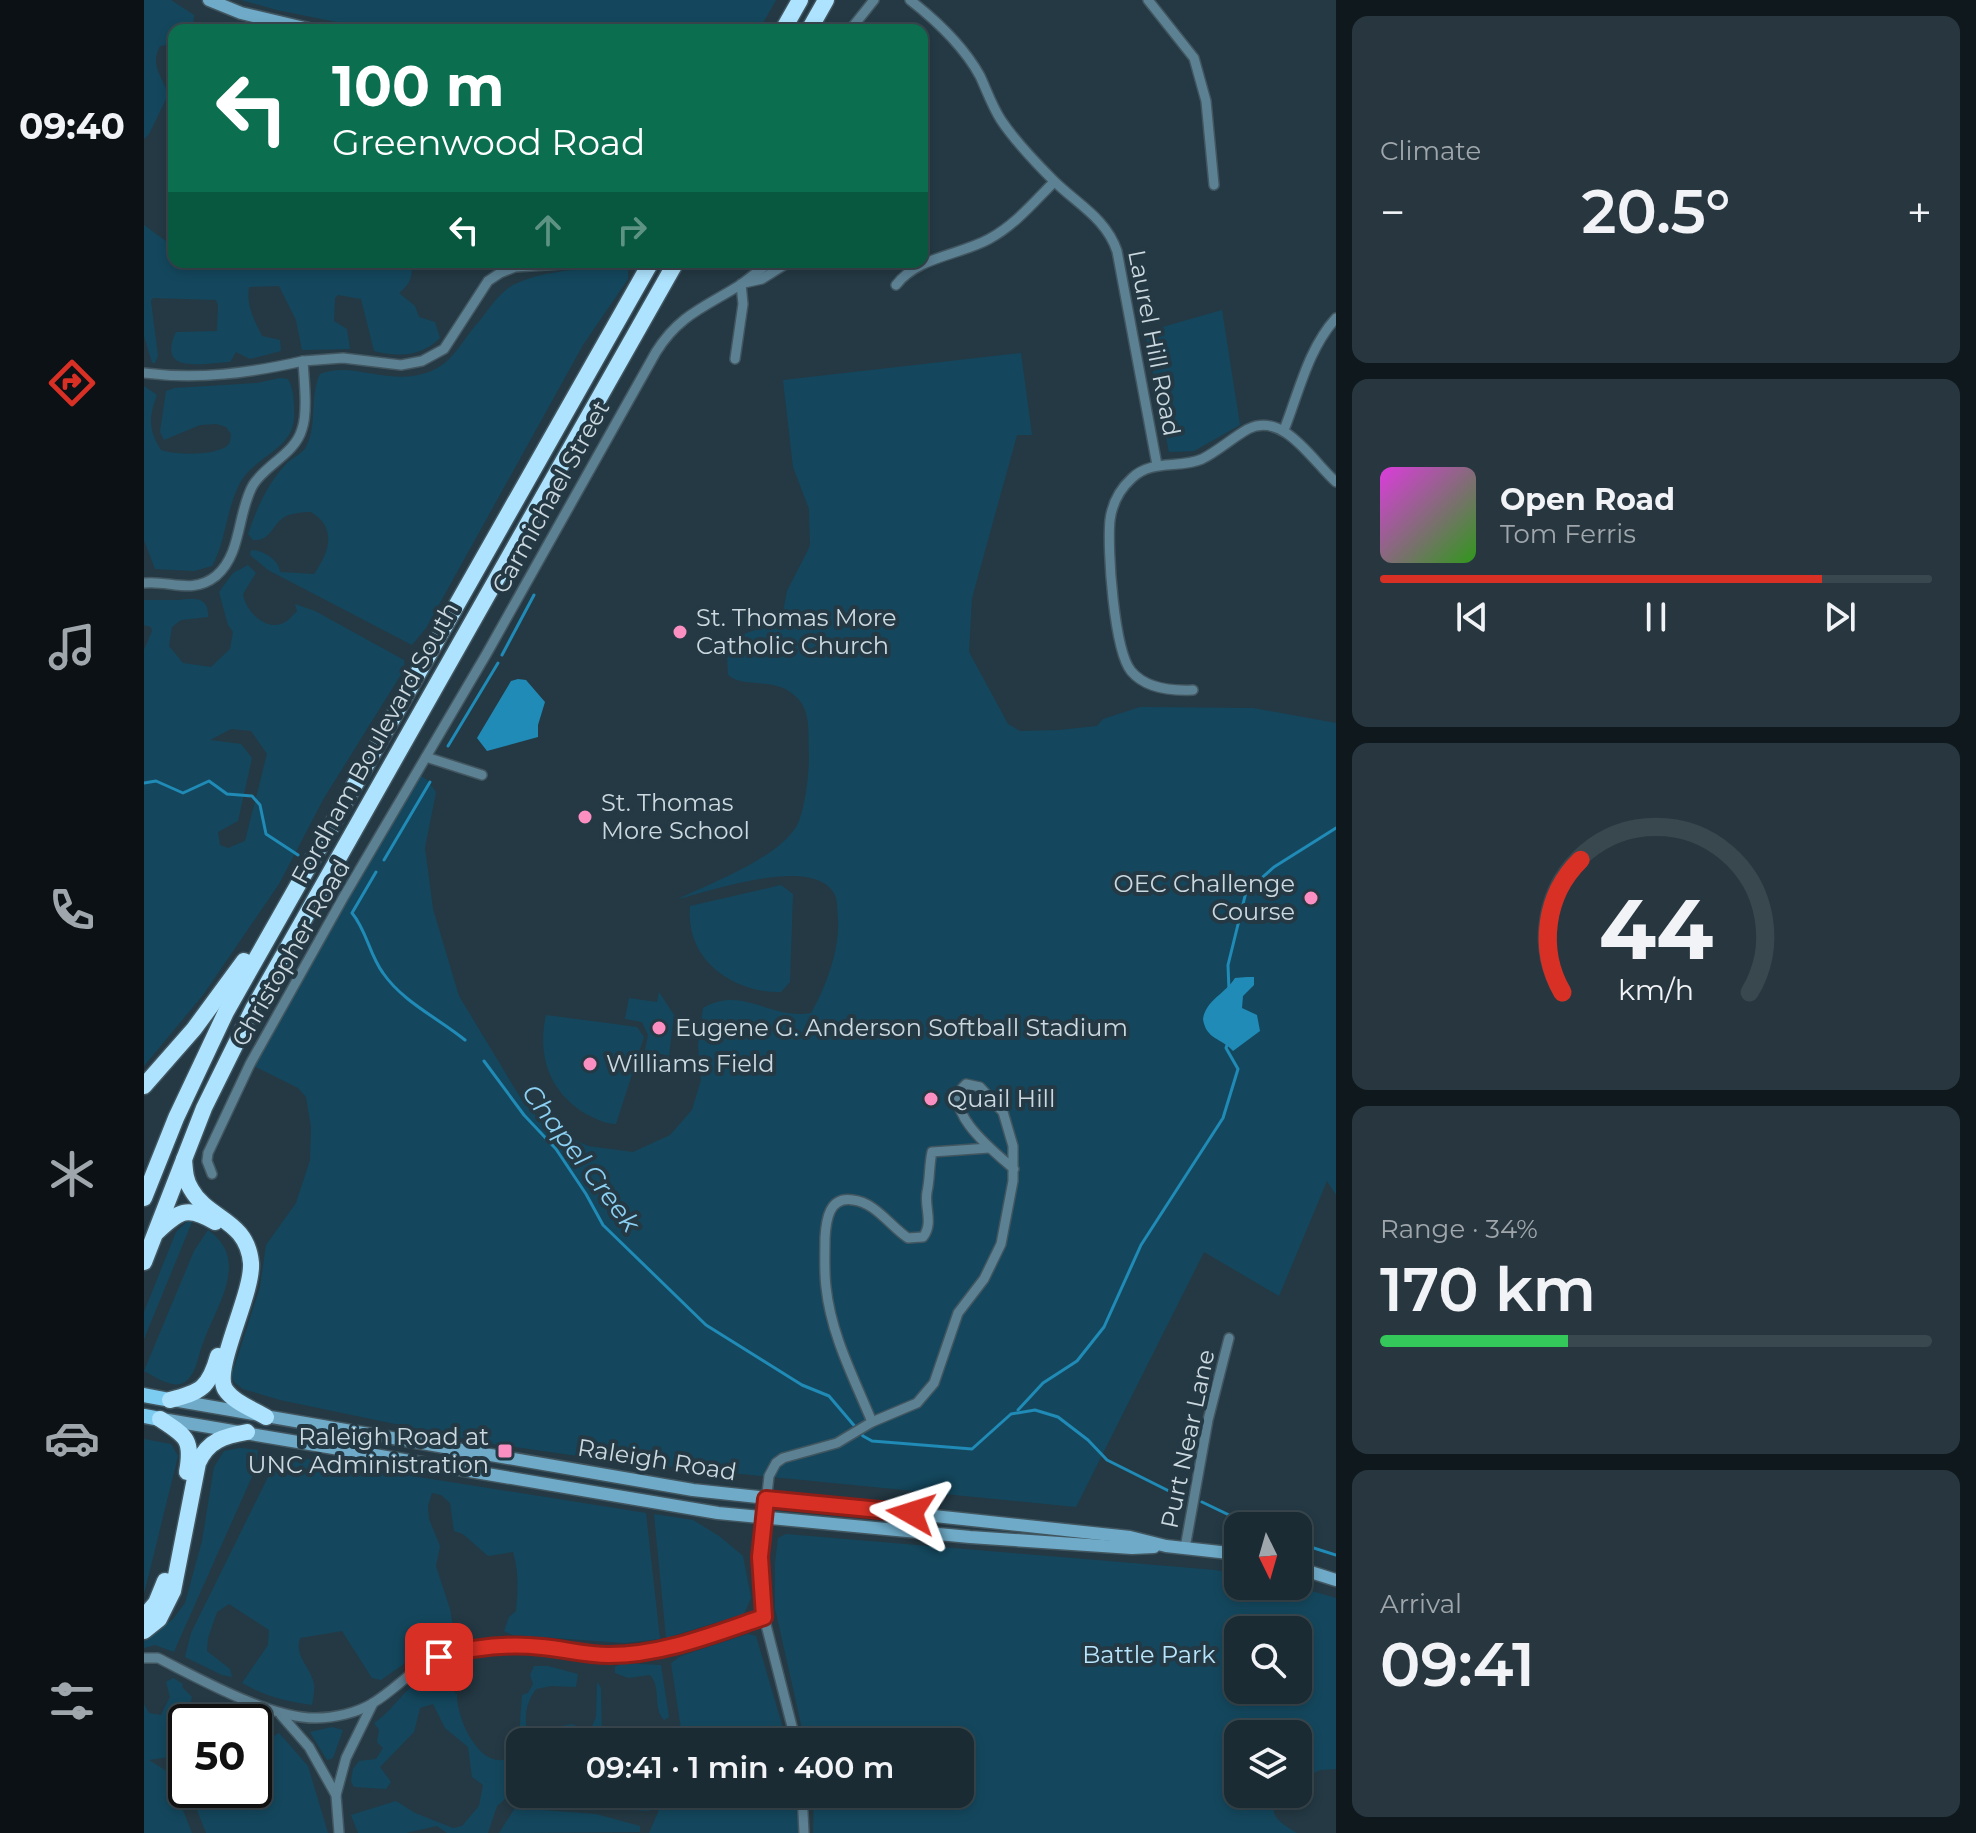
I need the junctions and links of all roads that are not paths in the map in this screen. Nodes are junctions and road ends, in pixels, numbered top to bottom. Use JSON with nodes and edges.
{"nodes":[{"id":1,"x":209,"y":0,"type":"edge"},
{"id":2,"x":800,"y":0,"type":"edge"},
{"id":3,"x":826,"y":0,"type":"edge"},
{"id":4,"x":874,"y":0,"type":"edge"},
{"id":5,"x":910,"y":0,"type":"edge"},
{"id":6,"x":1148,"y":0,"type":"edge"},
{"id":7,"x":288,"y":24,"type":"edge"},
{"id":8,"x":786,"y":24,"type":"edge"},
{"id":9,"x":812,"y":24,"type":"edge"},
{"id":10,"x":855,"y":24,"type":"edge"},
{"id":11,"x":1054,"y":182,"type":"junction"},
{"id":12,"x":1214,"y":185,"type":"dead end"},
{"id":13,"x":928,"y":264,"type":"edge"},
{"id":14,"x":512,"y":268,"type":"edge"},
{"id":15,"x":648,"y":268,"type":"edge"},
{"id":16,"x":673,"y":268,"type":"edge"},
{"id":17,"x":763,"y":268,"type":"edge"},
{"id":18,"x":779,"y":268,"type":"edge"},
{"id":19,"x":918,"y":268,"type":"edge"},
{"id":20,"x":741,"y":284,"type":"junction"},
{"id":21,"x":896,"y":285,"type":"dead end"},
{"id":22,"x":1336,"y":318,"type":"edge"},
{"id":23,"x":735,"y":359,"type":"dead end"},
{"id":24,"x":303,"y":361,"type":"junction"},
{"id":25,"x":144,"y":373,"type":"edge"},
{"id":26,"x":1284,"y":430,"type":"junction"},
{"id":27,"x":1157,"y":465,"type":"junction"},
{"id":28,"x":1336,"y":482,"type":"edge"},
{"id":29,"x":144,"y":583,"type":"edge"},
{"id":30,"x":1193,"y":690,"type":"dead end"},
{"id":31,"x":426,"y":757,"type":"junction"},
{"id":32,"x":482,"y":775,"type":"dead end"},
{"id":33,"x":285,"y":905,"type":"junction"},
{"id":34,"x":144,"y":1086,"type":"edge"},
{"id":35,"x":989,"y":1148,"type":"junction"},
{"id":36,"x":184,"y":1154,"type":"junction"},
{"id":37,"x":1014,"y":1169,"type":"junction"},
{"id":38,"x":212,"y":1174,"type":"dead end"},
{"id":39,"x":144,"y":1198,"type":"edge"},
{"id":40,"x":152,"y":1236,"type":"junction"},
{"id":41,"x":144,"y":1262,"type":"edge"},
{"id":42,"x":1229,"y":1338,"type":"dead end"},
{"id":43,"x":144,"y":1395,"type":"edge"},
{"id":44,"x":170,"y":1400,"type":"junction"},
{"id":45,"x":266,"y":1417,"type":"junction"},
{"id":46,"x":152,"y":1418,"type":"edge"},
{"id":47,"x":872,"y":1422,"type":"junction"},
{"id":48,"x":247,"y":1432,"type":"junction"},
{"id":49,"x":766,"y":1499,"type":"junction"},
{"id":50,"x":764,"y":1517,"type":"junction"},
{"id":51,"x":1166,"y":1546,"type":"junction"},
{"id":52,"x":1185,"y":1548,"type":"junction"},
{"id":53,"x":1224,"y":1552,"type":"edge"},
{"id":54,"x":1312,"y":1572,"type":"edge"},
{"id":55,"x":1336,"y":1580,"type":"edge"},
{"id":56,"x":144,"y":1617,"type":"edge"},
{"id":57,"x":764,"y":1617,"type":"junction"},
{"id":58,"x":144,"y":1631,"type":"edge"},
{"id":59,"x":144,"y":1658,"type":"edge"},
{"id":60,"x":373,"y":1703,"type":"junction"},
{"id":61,"x":281,"y":1715,"type":"junction"},
{"id":62,"x":792,"y":1728,"type":"edge"},
{"id":63,"x":336,"y":1795,"type":"junction"},
{"id":64,"x":803,"y":1808,"type":"edge"},
{"id":65,"x":339,"y":1833,"type":"edge"},
{"id":66,"x":804,"y":1833,"type":"edge"}],
"edges":[{"from":1,"to":7,"type":"main road"},
{"from":2,"to":8,"type":"highway"},
{"from":3,"to":9,"type":"highway"},
{"from":4,"to":10,"type":"street"},
{"from":5,"to":11,"type":"street","name":"Laurel Hill Road"},
{"from":6,"to":12,"type":"street"},
{"from":11,"to":13,"type":"street"},
{"from":11,"to":27,"type":"street","name":"Laurel Hill Road"},
{"from":14,"to":24,"type":"street"},
{"from":15,"to":33,"type":"highway","name":"Fordham Boulevard South"},
{"from":16,"to":36,"type":"highway","name":"Fordham Boulevard South"},
{"from":17,"to":20,"type":"street","name":"Carmichael Street"},
{"from":18,"to":20,"type":"street","name":"Carmichael Street"},
{"from":19,"to":21,"type":"street"},
{"from":20,"to":23,"type":"street"},
{"from":20,"to":31,"type":"street","name":"Carmichael Street"},
{"from":22,"to":26,"type":"street"},
{"from":24,"to":25,"type":"street"},
{"from":24,"to":29,"type":"street"},
{"from":26,"to":27,"type":"street","name":"Laurel Hill Road"},
{"from":26,"to":28,"type":"street"},
{"from":27,"to":30,"type":"street"},
{"from":31,"to":32,"type":"street"},
{"from":31,"to":38,"type":"street","name":"Christopher Road"},
{"from":33,"to":34,"type":"highway"},
{"from":33,"to":39,"type":"highway","name":"Fordham Boulevard South"},
{"from":35,"to":37,"type":"street"},
{"from":35,"to":37,"type":"street"},
{"from":35,"to":47,"type":"street"},
{"from":36,"to":40,"type":"highway","name":"Fordham Boulevard South"},
{"from":36,"to":45,"type":"highway"},
{"from":37,"to":47,"type":"street"},
{"from":40,"to":41,"type":"highway","name":"Fordham Boulevard South"},
{"from":40,"to":44,"type":"highway"},
{"from":42,"to":52,"type":"street","name":"Purt Near Lane"},
{"from":43,"to":44,"type":"main road","name":"Raleigh Road"},
{"from":44,"to":45,"type":"main road","name":"Raleigh Road"},
{"from":45,"to":49,"type":"main road","name":"Raleigh Road"},
{"from":46,"to":48,"type":"main road","name":"Raleigh Road"},
{"from":46,"to":56,"type":"highway"},
{"from":47,"to":49,"type":"street"},
{"from":48,"to":50,"type":"main road","name":"Raleigh Road"},
{"from":48,"to":58,"type":"highway"},
{"from":49,"to":50,"type":"street"},
{"from":49,"to":51,"type":"main road","name":"Raleigh Road"},
{"from":50,"to":51,"type":"main road","name":"Raleigh Road"},
{"from":50,"to":57,"type":"street"},
{"from":51,"to":52,"type":"main road","name":"Raleigh Road"},
{"from":52,"to":53,"type":"main road","name":"Raleigh Road"},
{"from":54,"to":55,"type":"main road"},
{"from":57,"to":60,"type":"street"},
{"from":57,"to":62,"type":"street"},
{"from":59,"to":61,"type":"street"},
{"from":60,"to":61,"type":"street"},
{"from":60,"to":63,"type":"street"},
{"from":61,"to":63,"type":"street"},
{"from":63,"to":65,"type":"street"},
{"from":64,"to":66,"type":"street"}]}
